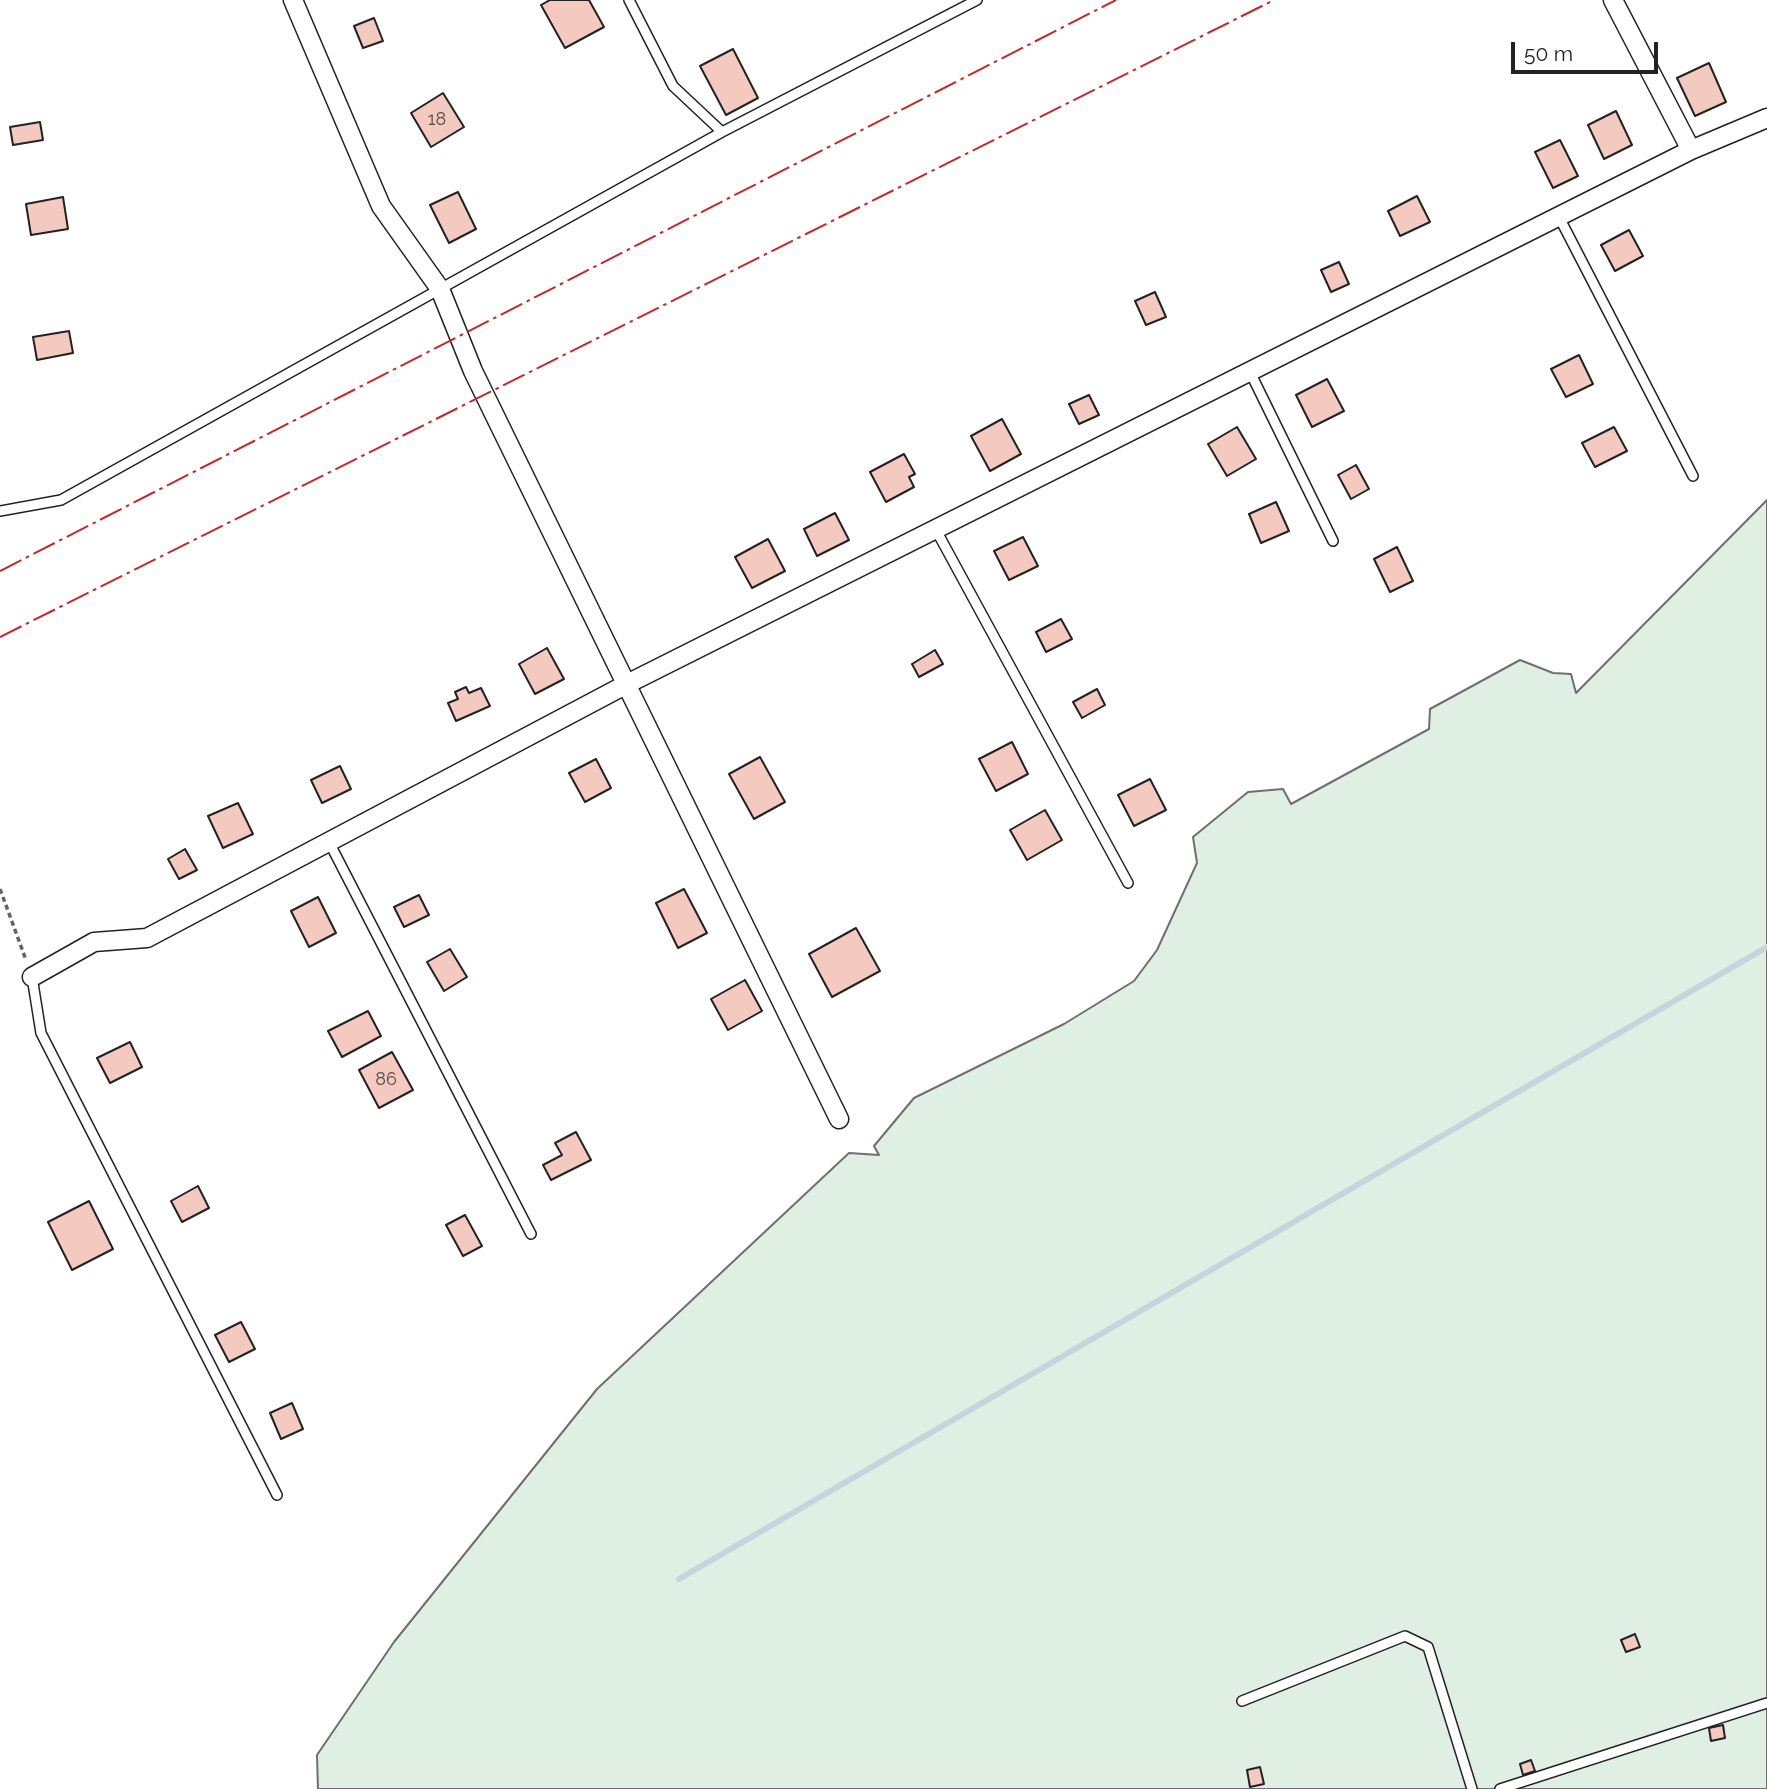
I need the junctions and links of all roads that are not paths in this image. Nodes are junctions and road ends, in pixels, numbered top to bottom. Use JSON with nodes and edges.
{"nodes":[{"id":1,"x":293,"y":0,"type":"edge"},
{"id":2,"x":629,"y":0,"type":"edge"},
{"id":3,"x":977,"y":0,"type":"edge"},
{"id":4,"x":1613,"y":0,"type":"edge"},
{"id":5,"x":1767,"y":118,"type":"edge"},
{"id":6,"x":722,"y":132,"type":"junction"},
{"id":7,"x":1691,"y":150,"type":"junction"},
{"id":8,"x":1559,"y":218,"type":"junction"},
{"id":9,"x":440,"y":289,"type":"junction"},
{"id":10,"x":1250,"y":372,"type":"junction"},
{"id":11,"x":1693,"y":477,"type":"dead end"},
{"id":12,"x":0,"y":512,"type":"edge"},
{"id":13,"x":936,"y":530,"type":"junction"},
{"id":14,"x":1333,"y":541,"type":"dead end"},
{"id":15,"x":627,"y":684,"type":"junction"},
{"id":16,"x":329,"y":842,"type":"junction"},
{"id":17,"x":1128,"y":883,"type":"dead end"},
{"id":18,"x":32,"y":977,"type":"joint"},
{"id":19,"x":839,"y":1119,"type":"dead end"},
{"id":20,"x":531,"y":1234,"type":"dead end"},
{"id":21,"x":277,"y":1495,"type":"dead end"},
{"id":22,"x":1242,"y":1701,"type":"dead end"},
{"id":23,"x":1767,"y":1703,"type":"edge"},
{"id":24,"x":1472,"y":1789,"type":"edge"},
{"id":25,"x":1500,"y":1789,"type":"edge"}],
"edges":[{"from":1,"to":9,"type":"street"},
{"from":2,"to":6,"type":"lane"},
{"from":3,"to":6,"type":"lane"},
{"from":4,"to":7,"type":"street"},
{"from":5,"to":7,"type":"street"},
{"from":6,"to":9,"type":"lane"},
{"from":7,"to":8,"type":"street"},
{"from":8,"to":10,"type":"street"},
{"from":8,"to":11,"type":"lane"},
{"from":9,"to":12,"type":"lane"},
{"from":9,"to":15,"type":"street"},
{"from":10,"to":13,"type":"street"},
{"from":10,"to":14,"type":"lane"},
{"from":13,"to":15,"type":"street"},
{"from":13,"to":17,"type":"lane"},
{"from":15,"to":16,"type":"street"},
{"from":15,"to":19,"type":"street"},
{"from":16,"to":18,"type":"street"},
{"from":16,"to":20,"type":"lane"},
{"from":18,"to":21,"type":"lane"},
{"from":22,"to":24,"type":"lane"},
{"from":23,"to":25,"type":"lane"}]}
